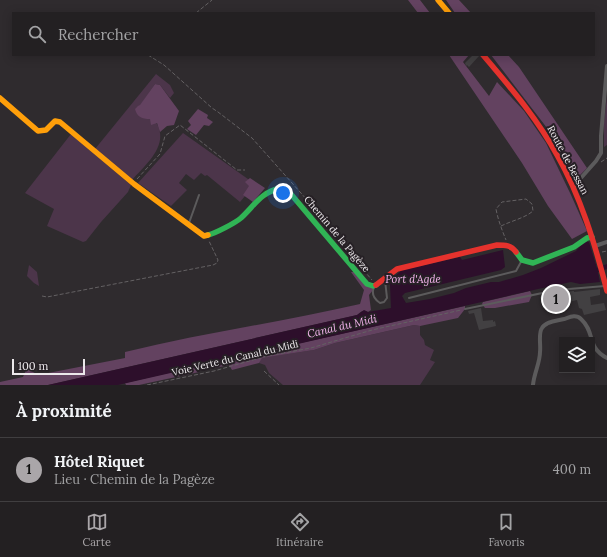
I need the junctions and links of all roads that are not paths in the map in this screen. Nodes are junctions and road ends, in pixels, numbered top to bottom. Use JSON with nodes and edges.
{"nodes":[{"id":1,"x":438,"y":0,"type":"edge"},
{"id":2,"x":448,"y":12,"type":"edge"},
{"id":3,"x":484,"y":56,"type":"edge"},
{"id":4,"x":607,"y":66,"type":"edge"},
{"id":5,"x":1,"y":100,"type":"edge"},
{"id":6,"x":573,"y":187,"type":"junction"},
{"id":7,"x":199,"y":195,"type":"dead end"},
{"id":8,"x":189,"y":224,"type":"junction"},
{"id":9,"x":592,"y":236,"type":"junction"},
{"id":10,"x":607,"y":242,"type":"edge"},
{"id":11,"x":595,"y":246,"type":"junction"},
{"id":12,"x":522,"y":260,"type":"junction"},
{"id":13,"x":386,"y":277,"type":"junction"},
{"id":14,"x":375,"y":286,"type":"junction"},
{"id":15,"x":606,"y":288,"type":"edge"},
{"id":16,"x":409,"y":298,"type":"dead end"},
{"id":17,"x":465,"y":309,"type":"road end"},
{"id":18,"x":607,"y":358,"type":"edge"},
{"id":19,"x":533,"y":385,"type":"edge"}],
"edges":[{"from":1,"to":2,"type":"street"},
{"from":3,"to":6,"type":"street","name":"Route de Bessan"},
{"from":4,"to":6,"type":"street"},
{"from":5,"to":8,"type":"street"},
{"from":6,"to":9,"type":"street","name":"Route de Bessan"},
{"from":7,"to":8,"type":"lane"},
{"from":8,"to":14,"type":"street","name":"Chemin de la Pagèze"},
{"from":9,"to":11,"type":"street","name":"Route de Bessan"},
{"from":9,"to":12,"type":"street"},
{"from":10,"to":11,"type":"street"},
{"from":11,"to":15,"type":"street","name":"Route de Bessan"},
{"from":12,"to":13,"type":"street"},
{"from":12,"to":16,"type":"lane"},
{"from":13,"to":14,"type":"street"},
{"from":13,"to":14,"type":"lane"},
{"from":15,"to":17,"type":"lane"},
{"from":18,"to":19,"type":"street"}]}
